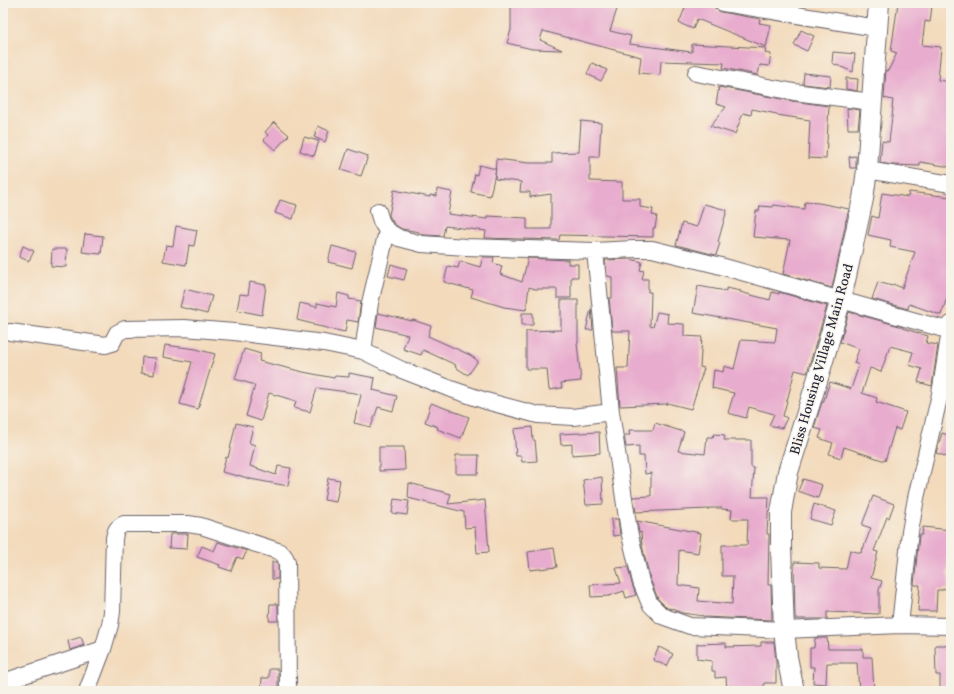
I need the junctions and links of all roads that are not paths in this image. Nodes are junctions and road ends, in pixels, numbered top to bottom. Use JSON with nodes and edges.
{"nodes":[{"id":1,"x":723,"y":3,"type":"edge"},
{"id":2,"x":879,"y":3,"type":"edge"},
{"id":3,"x":877,"y":28,"type":"junction"},
{"id":4,"x":696,"y":73,"type":"dead end"},
{"id":5,"x":872,"y":102,"type":"junction"},
{"id":6,"x":867,"y":170,"type":"junction"},
{"id":7,"x":951,"y":184,"type":"edge"},
{"id":8,"x":378,"y":211,"type":"dead end"},
{"id":9,"x":387,"y":231,"type":"junction"},
{"id":10,"x":595,"y":250,"type":"junction"},
{"id":11,"x":841,"y":300,"type":"junction"},
{"id":12,"x":951,"y":329,"type":"edge"},
{"id":13,"x":10,"y":332,"type":"dead end"},
{"id":14,"x":363,"y":351,"type":"junction"},
{"id":15,"x":611,"y":412,"type":"junction"},
{"id":16,"x":900,"y":625,"type":"junction"},
{"id":17,"x":951,"y":626,"type":"edge"},
{"id":18,"x":784,"y":630,"type":"junction"},
{"id":19,"x":103,"y":649,"type":"junction"},
{"id":20,"x":3,"y":682,"type":"edge"},
{"id":21,"x":87,"y":691,"type":"edge"},
{"id":22,"x":288,"y":691,"type":"edge"},
{"id":23,"x":794,"y":691,"type":"edge"}],
"edges":[{"from":1,"to":3,"type":"street"},
{"from":2,"to":3,"type":"street","name":"Bliss Housing Village Main Road"},
{"from":3,"to":5,"type":"street","name":"Bliss Housing Village Main Road"},
{"from":4,"to":5,"type":"street"},
{"from":5,"to":6,"type":"street","name":"Bliss Housing Village Main Road"},
{"from":6,"to":7,"type":"street"},
{"from":6,"to":11,"type":"street","name":"Bliss Housing Village Main Road"},
{"from":8,"to":9,"type":"street"},
{"from":9,"to":10,"type":"street"},
{"from":9,"to":14,"type":"street"},
{"from":10,"to":11,"type":"street"},
{"from":10,"to":15,"type":"street"},
{"from":11,"to":12,"type":"street"},
{"from":11,"to":18,"type":"street","name":"Bliss Housing Village Main Road"},
{"from":12,"to":16,"type":"street"},
{"from":13,"to":14,"type":"street"},
{"from":14,"to":15,"type":"street"},
{"from":15,"to":18,"type":"street"},
{"from":16,"to":17,"type":"street"},
{"from":16,"to":18,"type":"street"},
{"from":18,"to":23,"type":"street","name":"Bliss Housing Village Main Road"},
{"from":19,"to":20,"type":"street"},
{"from":19,"to":21,"type":"street"},
{"from":19,"to":22,"type":"street"}]}
